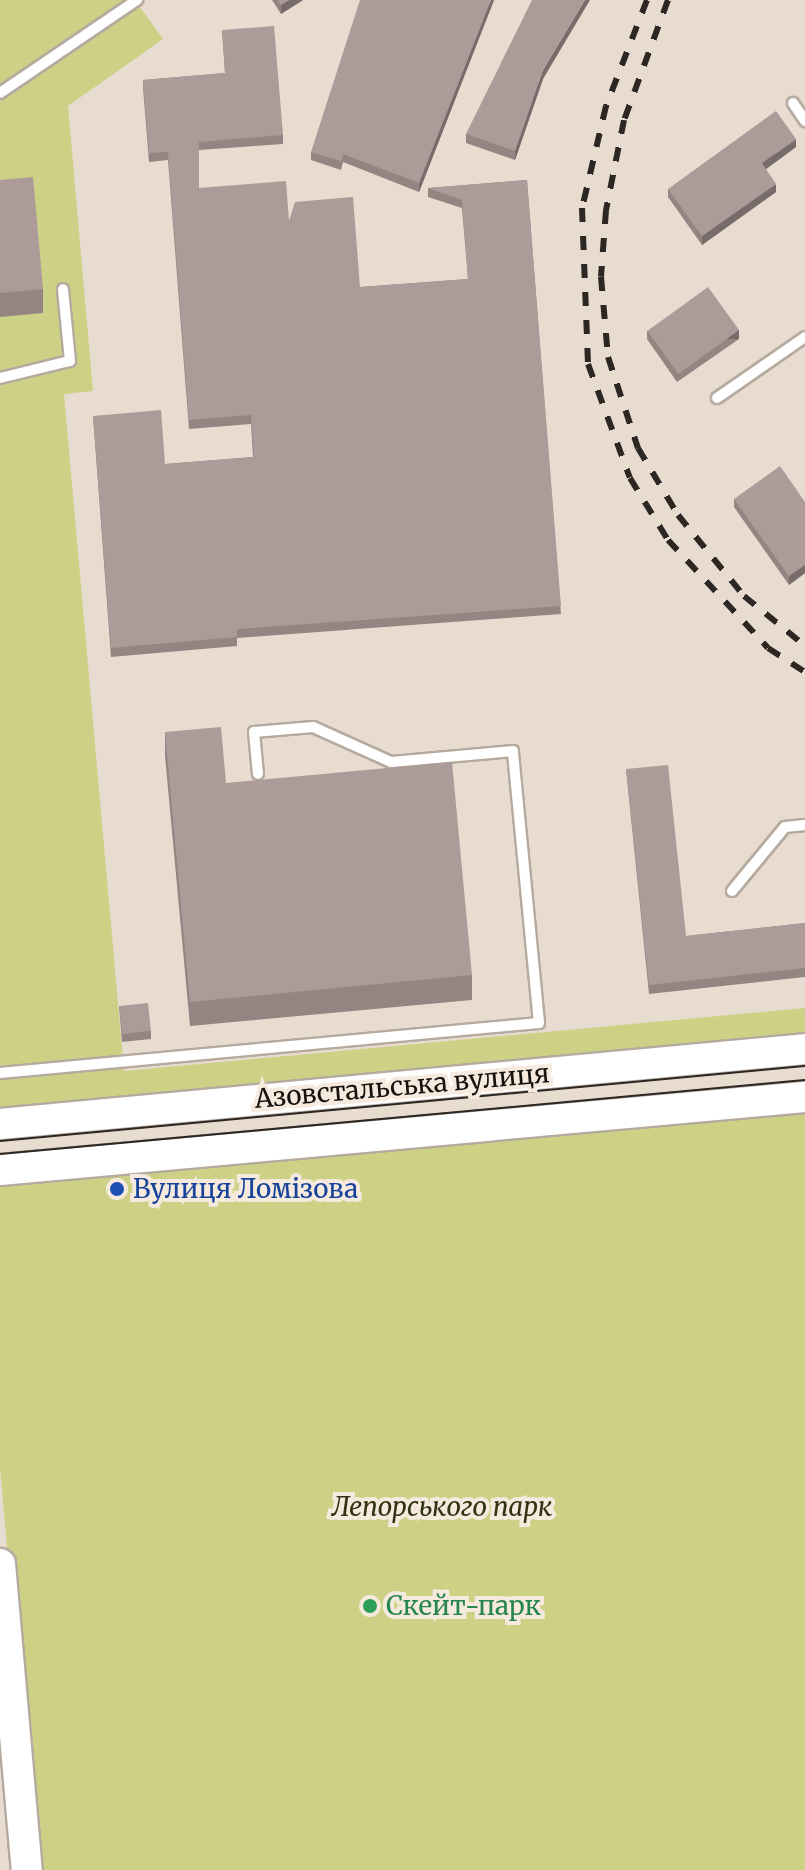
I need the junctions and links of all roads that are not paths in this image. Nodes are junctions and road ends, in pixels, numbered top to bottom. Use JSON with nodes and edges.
{"nodes":[{"id":1,"x":137,"y":0,"type":"edge"},
{"id":2,"x":0,"y":93,"type":"edge"},
{"id":3,"x":793,"y":103,"type":"dead end"},
{"id":4,"x":805,"y":121,"type":"edge"},
{"id":5,"x":63,"y":289,"type":"dead end"},
{"id":6,"x":805,"y":337,"type":"edge"},
{"id":7,"x":0,"y":378,"type":"edge"},
{"id":8,"x":717,"y":398,"type":"dead end"},
{"id":9,"x":258,"y":774,"type":"dead end"},
{"id":10,"x":805,"y":825,"type":"edge"},
{"id":11,"x":732,"y":891,"type":"dead end"},
{"id":12,"x":805,"y":1049,"type":"edge"},
{"id":13,"x":0,"y":1073,"type":"edge"},
{"id":14,"x":805,"y":1097,"type":"edge"},
{"id":15,"x":0,"y":1124,"type":"edge"},
{"id":16,"x":0,"y":1170,"type":"edge"},
{"id":17,"x":0,"y":1564,"type":"edge"},
{"id":18,"x":8,"y":1739,"type":"edge"},
{"id":19,"x":27,"y":1870,"type":"edge"}],
"edges":[{"from":1,"to":2,"type":"lane"},
{"from":3,"to":4,"type":"lane"},
{"from":5,"to":7,"type":"lane"},
{"from":6,"to":8,"type":"lane"},
{"from":9,"to":13,"type":"lane"},
{"from":10,"to":11,"type":"lane"},
{"from":12,"to":15,"type":"street","name":"Азовстальська вулиця"},
{"from":14,"to":16,"type":"street","name":"Азовстальська вулиця"},
{"from":17,"to":18,"type":"street"},
{"from":18,"to":19,"type":"street"}]}
